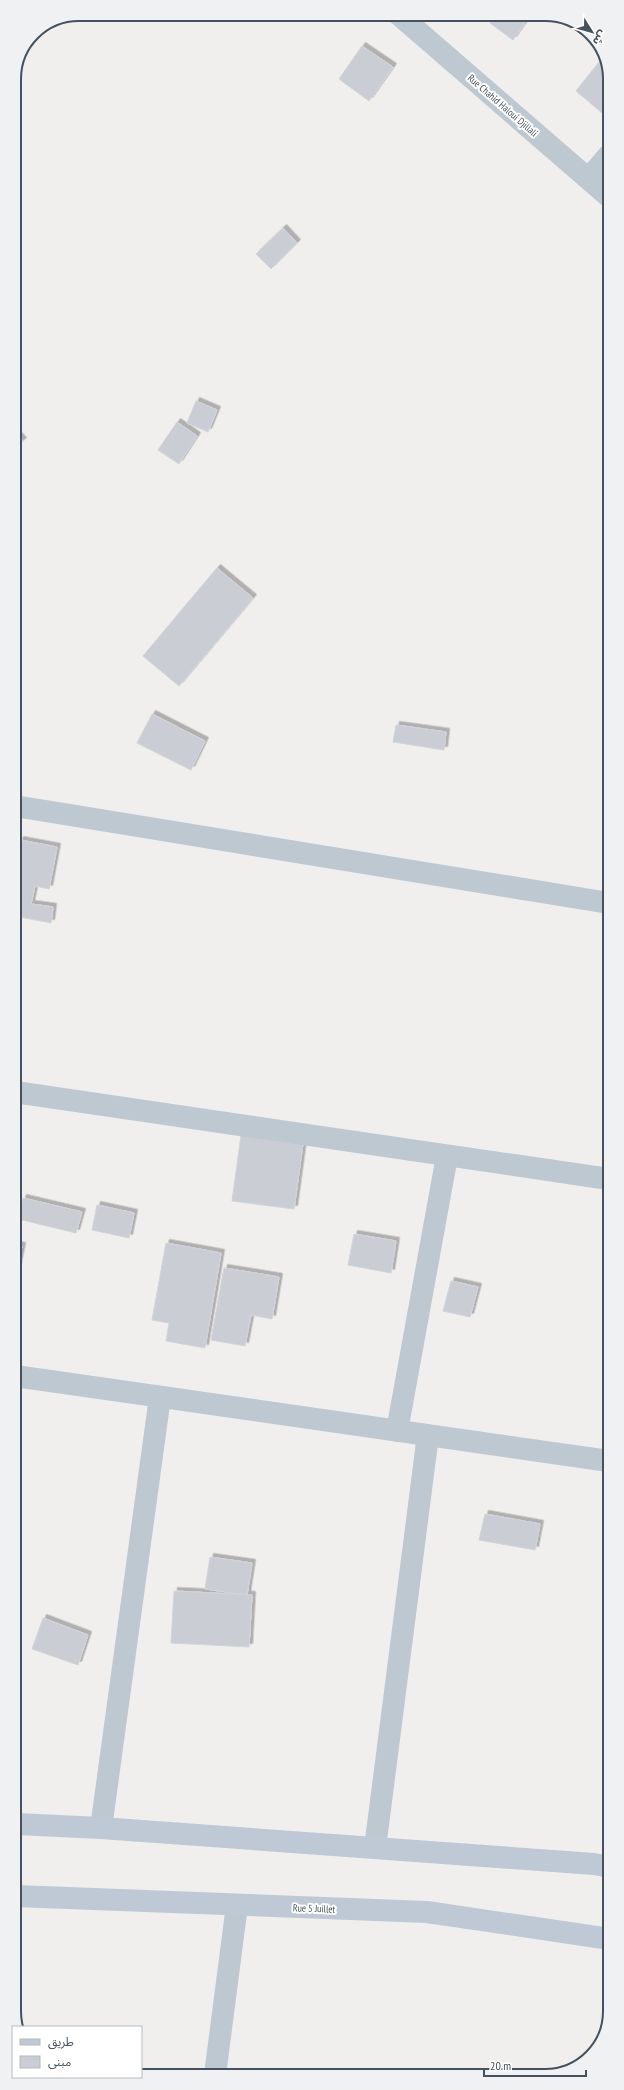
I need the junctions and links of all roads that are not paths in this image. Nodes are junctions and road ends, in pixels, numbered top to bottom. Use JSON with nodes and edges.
{"nodes":[{"id":1,"x":406,"y":21,"type":"edge"},
{"id":2,"x":603,"y":162,"type":"edge"},
{"id":3,"x":589,"y":178,"type":"junction"},
{"id":4,"x":603,"y":191,"type":"edge"},
{"id":5,"x":21,"y":807,"type":"edge"},
{"id":6,"x":603,"y":902,"type":"edge"},
{"id":7,"x":21,"y":1093,"type":"edge"},
{"id":8,"x":447,"y":1156,"type":"junction"},
{"id":9,"x":603,"y":1178,"type":"edge"},
{"id":10,"x":21,"y":1377,"type":"edge"},
{"id":11,"x":160,"y":1397,"type":"junction"},
{"id":12,"x":397,"y":1431,"type":"junction"},
{"id":13,"x":428,"y":1435,"type":"junction"},
{"id":14,"x":603,"y":1460,"type":"edge"},
{"id":15,"x":21,"y":1824,"type":"edge"},
{"id":16,"x":101,"y":1828,"type":"junction"},
{"id":17,"x":375,"y":1848,"type":"junction"},
{"id":18,"x":603,"y":1866,"type":"edge"},
{"id":19,"x":21,"y":1896,"type":"edge"},
{"id":20,"x":237,"y":1905,"type":"junction"},
{"id":21,"x":603,"y":1938,"type":"edge"},
{"id":22,"x":216,"y":2069,"type":"edge"}],
"edges":[{"from":1,"to":3,"type":"street","name":"Rue Chahid Haloui Djillali"},
{"from":2,"to":3,"type":"street"},
{"from":3,"to":4,"type":"street","name":"Rue Chahid Haloui Djillali"},
{"from":5,"to":6,"type":"street"},
{"from":7,"to":8,"type":"street"},
{"from":8,"to":9,"type":"street"},
{"from":8,"to":12,"type":"street"},
{"from":10,"to":11,"type":"street"},
{"from":11,"to":12,"type":"street"},
{"from":11,"to":16,"type":"street"},
{"from":12,"to":13,"type":"street"},
{"from":13,"to":14,"type":"street"},
{"from":13,"to":17,"type":"street"},
{"from":15,"to":16,"type":"main road"},
{"from":16,"to":17,"type":"main road"},
{"from":17,"to":18,"type":"main road"},
{"from":19,"to":20,"type":"main road","name":"Rue 5 Juillet"},
{"from":20,"to":21,"type":"main road","name":"Rue 5 Juillet"},
{"from":20,"to":22,"type":"street"}]}
